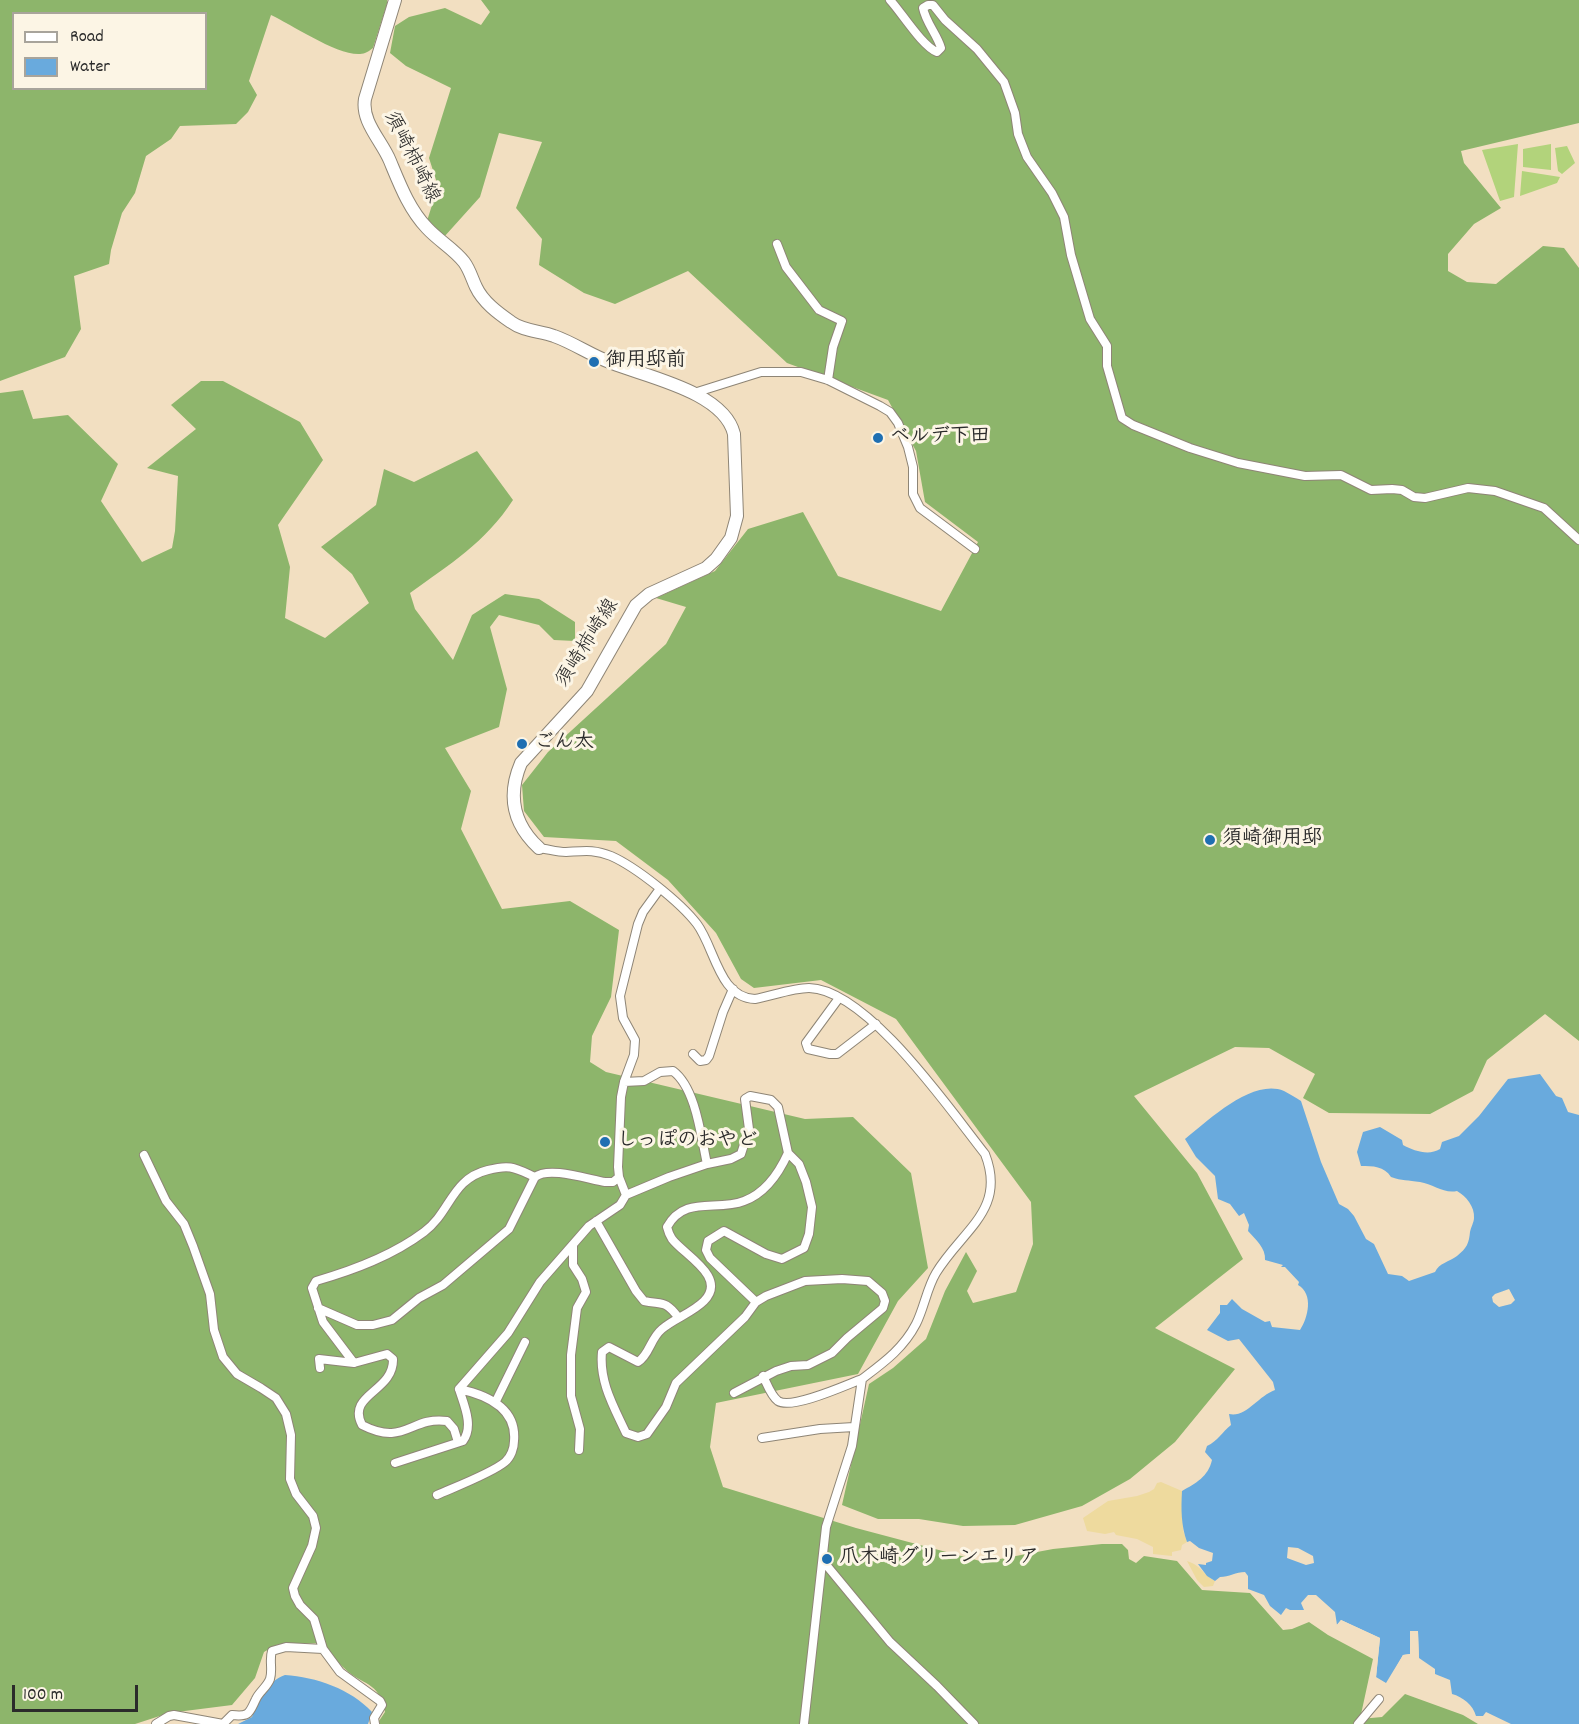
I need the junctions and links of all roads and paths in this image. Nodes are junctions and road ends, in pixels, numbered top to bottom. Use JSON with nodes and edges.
{"nodes":[{"id":1,"x":395,"y":0,"type":"edge"},
{"id":2,"x":890,"y":0,"type":"edge"},
{"id":3,"x":777,"y":244,"type":"dead end"},
{"id":4,"x":828,"y":380,"type":"junction"},
{"id":5,"x":694,"y":393,"type":"junction"},
{"id":6,"x":1579,"y":540,"type":"edge"},
{"id":7,"x":975,"y":549,"type":"dead end"},
{"id":8,"x":539,"y":848,"type":"joint"},
{"id":9,"x":659,"y":890,"type":"junction"},
{"id":10,"x":733,"y":989,"type":"junction"},
{"id":11,"x":839,"y":999,"type":"junction"},
{"id":12,"x":876,"y":1024,"type":"junction"},
{"id":13,"x":693,"y":1054,"type":"dead end"},
{"id":14,"x":624,"y":1082,"type":"junction"},
{"id":15,"x":788,"y":1153,"type":"junction"},
{"id":16,"x":144,"y":1155,"type":"dead end"},
{"id":17,"x":707,"y":1164,"type":"junction"},
{"id":18,"x":619,"y":1177,"type":"junction"},
{"id":19,"x":536,"y":1178,"type":"junction"},
{"id":20,"x":626,"y":1195,"type":"junction"},
{"id":21,"x":596,"y":1221,"type":"junction"},
{"id":22,"x":573,"y":1245,"type":"junction"},
{"id":23,"x":756,"y":1302,"type":"junction"},
{"id":24,"x":318,"y":1308,"type":"junction"},
{"id":25,"x":678,"y":1317,"type":"junction"},
{"id":26,"x":525,"y":1342,"type":"dead end"},
{"id":27,"x":354,"y":1363,"type":"junction"},
{"id":28,"x":320,"y":1368,"type":"dead end"},
{"id":29,"x":763,"y":1376,"type":"junction"},
{"id":30,"x":862,"y":1379,"type":"junction"},
{"id":31,"x":459,"y":1389,"type":"junction"},
{"id":32,"x":734,"y":1393,"type":"dead end"},
{"id":33,"x":496,"y":1401,"type":"junction"},
{"id":34,"x":854,"y":1427,"type":"junction"},
{"id":35,"x":762,"y":1438,"type":"dead end"},
{"id":36,"x":458,"y":1442,"type":"junction"},
{"id":37,"x":579,"y":1450,"type":"dead end"},
{"id":38,"x":395,"y":1463,"type":"dead end"},
{"id":39,"x":437,"y":1495,"type":"dead end"},
{"id":40,"x":823,"y":1561,"type":"junction"},
{"id":41,"x":323,"y":1649,"type":"junction"},
{"id":42,"x":1379,"y":1699,"type":"dead end"},
{"id":43,"x":156,"y":1724,"type":"edge"},
{"id":44,"x":375,"y":1724,"type":"edge"},
{"id":45,"x":804,"y":1724,"type":"edge"},
{"id":46,"x":974,"y":1724,"type":"edge"},
{"id":47,"x":1358,"y":1724,"type":"edge"}],
"edges":[{"from":1,"to":5,"type":"main road","name":"須崎柿崎線"},
{"from":2,"to":6,"type":"street"},
{"from":3,"to":4,"type":"street"},
{"from":4,"to":5,"type":"street"},
{"from":4,"to":7,"type":"street"},
{"from":5,"to":8,"type":"main road","name":"須崎柿崎線"},
{"from":8,"to":9,"type":"street"},
{"from":9,"to":10,"type":"street"},
{"from":9,"to":14,"type":"street"},
{"from":10,"to":11,"type":"street"},
{"from":10,"to":13,"type":"street"},
{"from":11,"to":12,"type":"street"},
{"from":11,"to":12,"type":"street"},
{"from":12,"to":30,"type":"street"},
{"from":14,"to":17,"type":"street"},
{"from":14,"to":18,"type":"street"},
{"from":15,"to":17,"type":"street"},
{"from":15,"to":23,"type":"street"},
{"from":15,"to":25,"type":"street"},
{"from":16,"to":41,"type":"street"},
{"from":17,"to":20,"type":"street"},
{"from":18,"to":19,"type":"street"},
{"from":18,"to":20,"type":"street"},
{"from":19,"to":24,"type":"street"},
{"from":19,"to":24,"type":"street"},
{"from":20,"to":21,"type":"street"},
{"from":21,"to":22,"type":"street"},
{"from":21,"to":25,"type":"street"},
{"from":22,"to":31,"type":"street"},
{"from":22,"to":37,"type":"street"},
{"from":23,"to":25,"type":"street"},
{"from":23,"to":29,"type":"street"},
{"from":24,"to":27,"type":"street"},
{"from":26,"to":33,"type":"street"},
{"from":27,"to":28,"type":"street"},
{"from":27,"to":36,"type":"street"},
{"from":29,"to":30,"type":"street"},
{"from":29,"to":32,"type":"street"},
{"from":30,"to":34,"type":"street"},
{"from":31,"to":33,"type":"street"},
{"from":31,"to":36,"type":"street"},
{"from":33,"to":39,"type":"street"},
{"from":34,"to":35,"type":"street"},
{"from":34,"to":40,"type":"street"},
{"from":36,"to":38,"type":"street"},
{"from":40,"to":45,"type":"street"},
{"from":40,"to":46,"type":"street"},
{"from":41,"to":43,"type":"street"},
{"from":41,"to":44,"type":"street"},
{"from":42,"to":47,"type":"street"}]}
